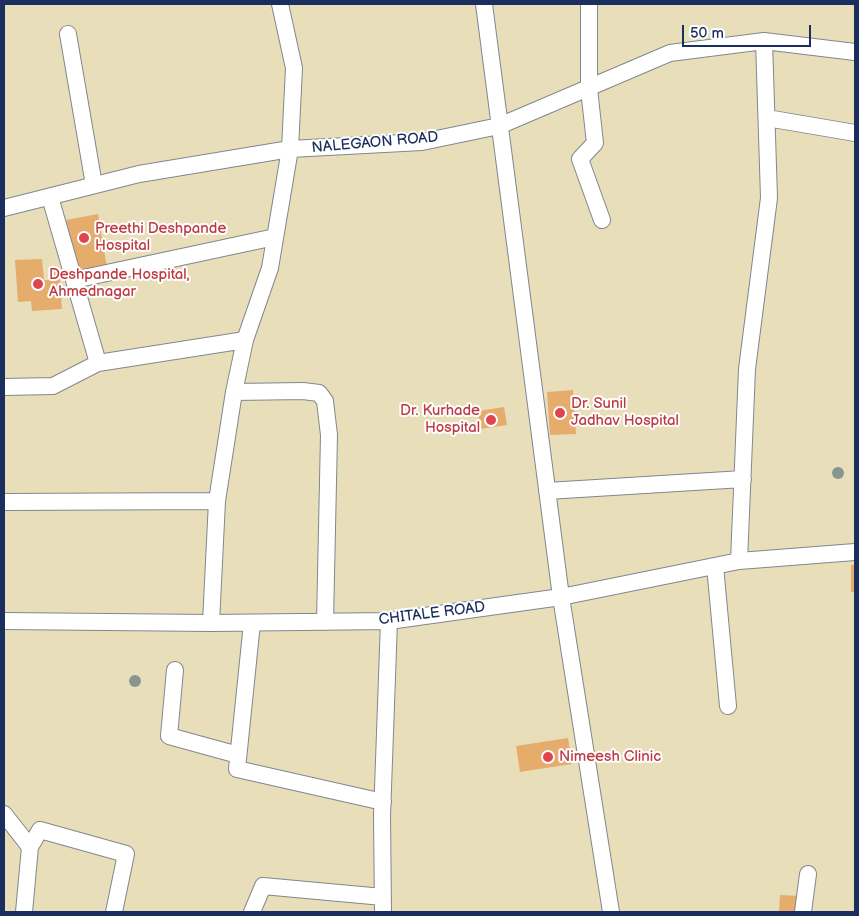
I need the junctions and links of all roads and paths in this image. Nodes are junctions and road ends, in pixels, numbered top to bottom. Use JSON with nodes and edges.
{"nodes":[{"id":1,"x":280,"y":4,"type":"edge"},
{"id":2,"x":484,"y":4,"type":"edge"},
{"id":3,"x":589,"y":4,"type":"edge"},
{"id":4,"x":68,"y":34,"type":"dead end"},
{"id":5,"x":764,"y":41,"type":"junction"},
{"id":6,"x":855,"y":52,"type":"edge"},
{"id":7,"x":589,"y":89,"type":"junction"},
{"id":8,"x":767,"y":118,"type":"junction"},
{"id":9,"x":499,"y":126,"type":"junction"},
{"id":10,"x":855,"y":133,"type":"edge"},
{"id":11,"x":290,"y":150,"type":"junction"},
{"id":12,"x":94,"y":186,"type":"junction"},
{"id":13,"x":50,"y":197,"type":"junction"},
{"id":14,"x":4,"y":208,"type":"edge"},
{"id":15,"x":602,"y":220,"type":"dead end"},
{"id":16,"x":275,"y":237,"type":"junction"},
{"id":17,"x":74,"y":280,"type":"junction"},
{"id":18,"x":245,"y":340,"type":"junction"},
{"id":19,"x":98,"y":363,"type":"junction"},
{"id":20,"x":4,"y":387,"type":"edge"},
{"id":21,"x":234,"y":392,"type":"junction"},
{"id":22,"x":743,"y":479,"type":"junction"},
{"id":23,"x":547,"y":491,"type":"junction"},
{"id":24,"x":217,"y":501,"type":"junction"},
{"id":25,"x":4,"y":502,"type":"edge"},
{"id":26,"x":855,"y":552,"type":"edge"},
{"id":27,"x":739,"y":561,"type":"junction"},
{"id":28,"x":716,"y":566,"type":"junction"},
{"id":29,"x":561,"y":596,"type":"junction"},
{"id":30,"x":4,"y":621,"type":"edge"},
{"id":31,"x":389,"y":621,"type":"junction"},
{"id":32,"x":325,"y":622,"type":"junction"},
{"id":33,"x":211,"y":623,"type":"junction"},
{"id":34,"x":252,"y":623,"type":"junction"},
{"id":35,"x":175,"y":670,"type":"dead end"},
{"id":36,"x":728,"y":706,"type":"dead end"},
{"id":37,"x":238,"y":755,"type":"junction"},
{"id":38,"x":382,"y":802,"type":"junction"},
{"id":39,"x":4,"y":814,"type":"edge"},
{"id":40,"x":30,"y":848,"type":"junction"},
{"id":41,"x":808,"y":874,"type":"dead end"},
{"id":42,"x":383,"y":904,"type":"edge"},
{"id":43,"x":24,"y":912,"type":"edge"},
{"id":44,"x":114,"y":912,"type":"edge"},
{"id":45,"x":252,"y":912,"type":"edge"},
{"id":46,"x":611,"y":912,"type":"edge"},
{"id":47,"x":803,"y":912,"type":"edge"}],
"edges":[{"from":1,"to":11,"type":"street"},
{"from":2,"to":9,"type":"street"},
{"from":3,"to":7,"type":"street"},
{"from":4,"to":12,"type":"street"},
{"from":5,"to":6,"type":"street","name":"NALEGAON ROAD"},
{"from":5,"to":7,"type":"street","name":"NALEGAON ROAD"},
{"from":5,"to":8,"type":"street"},
{"from":7,"to":9,"type":"street","name":"NALEGAON ROAD"},
{"from":7,"to":15,"type":"street"},
{"from":8,"to":10,"type":"street"},
{"from":8,"to":22,"type":"street"},
{"from":9,"to":11,"type":"street","name":"NALEGAON ROAD"},
{"from":9,"to":23,"type":"street"},
{"from":11,"to":12,"type":"street","name":"NALEGAON ROAD"},
{"from":11,"to":16,"type":"street"},
{"from":12,"to":13,"type":"street","name":"NALEGAON ROAD"},
{"from":13,"to":14,"type":"street","name":"NALEGAON ROAD"},
{"from":13,"to":17,"type":"street"},
{"from":16,"to":17,"type":"street"},
{"from":16,"to":18,"type":"street"},
{"from":17,"to":19,"type":"street"},
{"from":18,"to":19,"type":"street"},
{"from":18,"to":21,"type":"street"},
{"from":19,"to":20,"type":"street"},
{"from":21,"to":24,"type":"street"},
{"from":21,"to":32,"type":"street"},
{"from":22,"to":23,"type":"street"},
{"from":22,"to":27,"type":"street"},
{"from":23,"to":29,"type":"street"},
{"from":24,"to":25,"type":"street"},
{"from":24,"to":33,"type":"street"},
{"from":26,"to":27,"type":"street","name":"CHITALE ROAD"},
{"from":27,"to":28,"type":"street","name":"CHITALE ROAD"},
{"from":28,"to":29,"type":"street","name":"CHITALE ROAD"},
{"from":28,"to":36,"type":"street"},
{"from":29,"to":31,"type":"street","name":"CHITALE ROAD"},
{"from":29,"to":46,"type":"street"},
{"from":30,"to":33,"type":"street","name":"CHITALE ROAD"},
{"from":31,"to":32,"type":"street","name":"CHITALE ROAD"},
{"from":31,"to":38,"type":"street"},
{"from":32,"to":34,"type":"street","name":"CHITALE ROAD"},
{"from":33,"to":34,"type":"street","name":"CHITALE ROAD"},
{"from":34,"to":37,"type":"street"},
{"from":35,"to":37,"type":"street"},
{"from":37,"to":38,"type":"street"},
{"from":38,"to":42,"type":"street"},
{"from":39,"to":40,"type":"street"},
{"from":40,"to":43,"type":"street"},
{"from":40,"to":44,"type":"street"},
{"from":41,"to":47,"type":"street"},
{"from":42,"to":45,"type":"street"}]}
